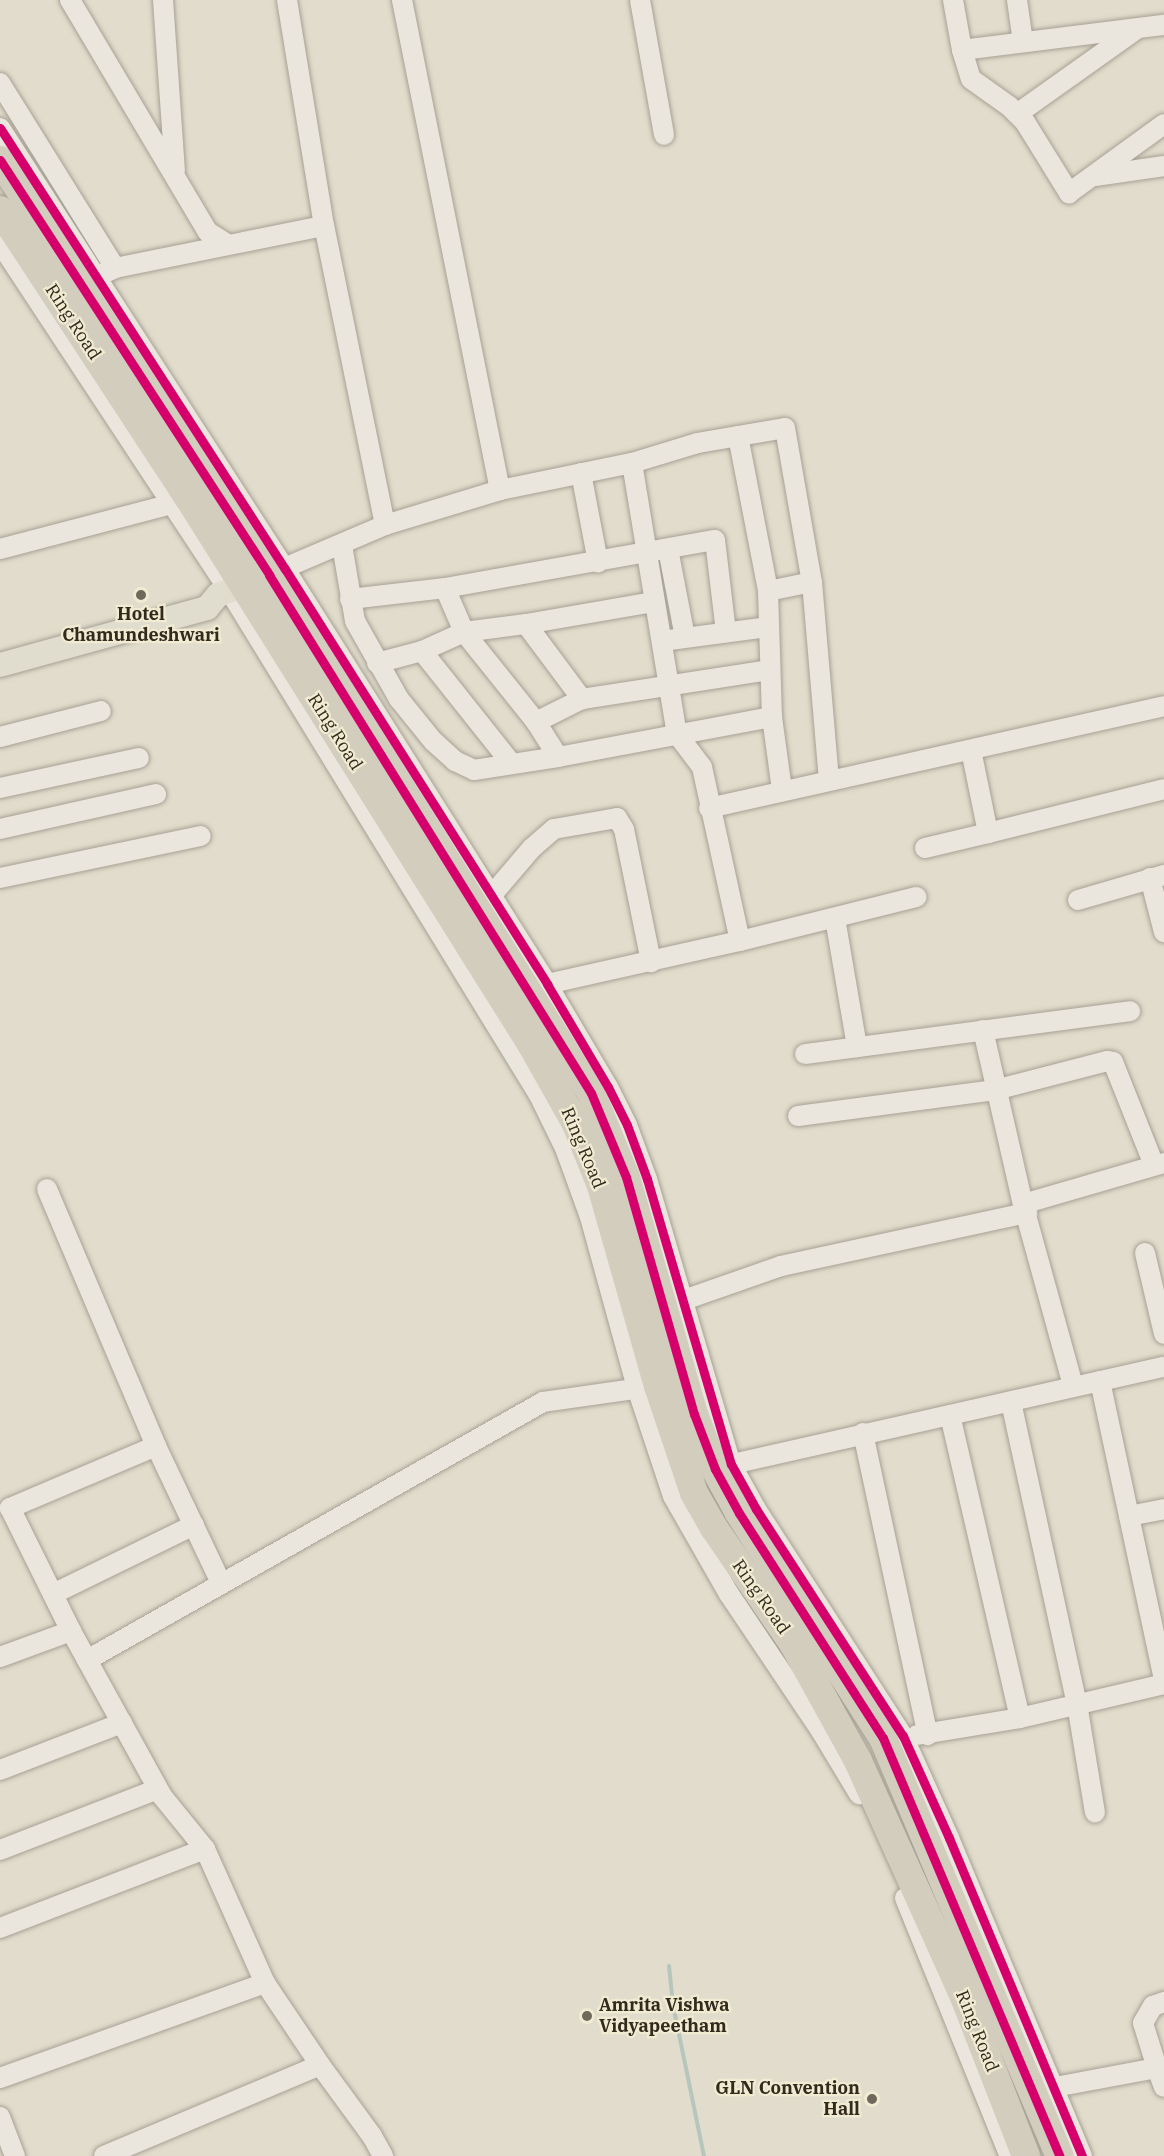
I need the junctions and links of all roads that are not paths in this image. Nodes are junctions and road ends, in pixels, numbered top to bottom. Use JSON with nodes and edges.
{"nodes":[{"id":1,"x":70,"y":0,"type":"edge"},
{"id":2,"x":163,"y":0,"type":"edge"},
{"id":3,"x":287,"y":0,"type":"edge"},
{"id":4,"x":402,"y":0,"type":"edge"},
{"id":5,"x":640,"y":0,"type":"edge"},
{"id":6,"x":952,"y":0,"type":"edge"},
{"id":7,"x":1017,"y":0,"type":"edge"},
{"id":8,"x":1164,"y":25,"type":"edge"},
{"id":9,"x":1137,"y":28,"type":"junction"},
{"id":10,"x":1023,"y":42,"type":"junction"},
{"id":11,"x":962,"y":50,"type":"junction"},
{"id":12,"x":0,"y":83,"type":"edge"},
{"id":13,"x":1017,"y":114,"type":"junction"},
{"id":14,"x":1164,"y":124,"type":"edge"},
{"id":15,"x":0,"y":128,"type":"edge"},
{"id":16,"x":664,"y":135,"type":"dead end"},
{"id":17,"x":0,"y":160,"type":"edge"},
{"id":18,"x":1164,"y":166,"type":"edge"},
{"id":19,"x":1092,"y":176,"type":"junction"},
{"id":20,"x":176,"y":177,"type":"junction"},
{"id":21,"x":0,"y":210,"type":"edge"},
{"id":22,"x":324,"y":226,"type":"junction"},
{"id":23,"x":0,"y":243,"type":"edge"},
{"id":24,"x":227,"y":244,"type":"junction"},
{"id":25,"x":115,"y":268,"type":"junction"},
{"id":26,"x":96,"y":277,"type":"junction"},
{"id":27,"x":738,"y":436,"type":"junction"},
{"id":28,"x":632,"y":463,"type":"junction"},
{"id":29,"x":581,"y":473,"type":"junction"},
{"id":30,"x":500,"y":490,"type":"junction"},
{"id":31,"x":172,"y":504,"type":"junction"},
{"id":32,"x":386,"y":525,"type":"junction"},
{"id":33,"x":342,"y":545,"type":"junction"},
{"id":34,"x":0,"y":549,"type":"edge"},
{"id":35,"x":668,"y":549,"type":"junction"},
{"id":36,"x":648,"y":554,"type":"junction"},
{"id":37,"x":598,"y":562,"type":"junction"},
{"id":38,"x":812,"y":582,"type":"junction"},
{"id":39,"x":249,"y":583,"type":"junction"},
{"id":40,"x":445,"y":588,"type":"junction"},
{"id":41,"x":768,"y":591,"type":"junction"},
{"id":42,"x":350,"y":599,"type":"junction"},
{"id":43,"x":654,"y":602,"type":"junction"},
{"id":44,"x":526,"y":624,"type":"junction"},
{"id":45,"x":769,"y":627,"type":"junction"},
{"id":46,"x":464,"y":632,"type":"junction"},
{"id":47,"x":726,"y":632,"type":"junction"},
{"id":48,"x":685,"y":637,"type":"junction"},
{"id":49,"x":662,"y":641,"type":"junction"},
{"id":50,"x":0,"y":650,"type":"edge"},
{"id":51,"x":422,"y":651,"type":"junction"},
{"id":52,"x":378,"y":663,"type":"junction"},
{"id":53,"x":0,"y":665,"type":"edge"},
{"id":54,"x":769,"y":670,"type":"junction"},
{"id":55,"x":668,"y":686,"type":"junction"},
{"id":56,"x":582,"y":699,"type":"junction"},
{"id":57,"x":1164,"y":706,"type":"edge"},
{"id":58,"x":101,"y":711,"type":"dead end"},
{"id":59,"x":772,"y":717,"type":"junction"},
{"id":60,"x":536,"y":722,"type":"junction"},
{"id":61,"x":677,"y":734,"type":"junction"},
{"id":62,"x":0,"y":737,"type":"edge"},
{"id":63,"x":971,"y":750,"type":"junction"},
{"id":64,"x":558,"y":757,"type":"junction"},
{"id":65,"x":139,"y":758,"type":"dead end"},
{"id":66,"x":512,"y":764,"type":"junction"},
{"id":67,"x":830,"y":779,"type":"junction"},
{"id":68,"x":0,"y":788,"type":"edge"},
{"id":69,"x":1164,"y":789,"type":"edge"},
{"id":70,"x":782,"y":790,"type":"junction"},
{"id":71,"x":156,"y":794,"type":"dead end"},
{"id":72,"x":709,"y":808,"type":"junction"},
{"id":73,"x":0,"y":829,"type":"edge"},
{"id":74,"x":988,"y":833,"type":"junction"},
{"id":75,"x":201,"y":836,"type":"dead end"},
{"id":76,"x":925,"y":848,"type":"dead end"},
{"id":77,"x":1157,"y":877,"type":"edge"},
{"id":78,"x":0,"y":878,"type":"edge"},
{"id":79,"x":491,"y":896,"type":"junction"},
{"id":80,"x":917,"y":897,"type":"dead end"},
{"id":81,"x":1078,"y":900,"type":"dead end"},
{"id":82,"x":835,"y":918,"type":"junction"},
{"id":83,"x":1164,"y":932,"type":"edge"},
{"id":84,"x":740,"y":941,"type":"junction"},
{"id":85,"x":651,"y":962,"type":"junction"},
{"id":86,"x":547,"y":984,"type":"junction"},
{"id":87,"x":1130,"y":1011,"type":"dead end"},
{"id":88,"x":983,"y":1030,"type":"junction"},
{"id":89,"x":857,"y":1047,"type":"junction"},
{"id":90,"x":805,"y":1054,"type":"dead end"},
{"id":91,"x":995,"y":1090,"type":"junction"},
{"id":92,"x":798,"y":1116,"type":"dead end"},
{"id":93,"x":1159,"y":1164,"type":"edge"},
{"id":94,"x":47,"y":1189,"type":"dead end"},
{"id":95,"x":1025,"y":1208,"type":"junction"},
{"id":96,"x":1145,"y":1253,"type":"dead end"},
{"id":97,"x":681,"y":1301,"type":"junction"},
{"id":98,"x":1164,"y":1334,"type":"edge"},
{"id":99,"x":1164,"y":1367,"type":"edge"},
{"id":100,"x":1100,"y":1381,"type":"junction"},
{"id":101,"x":1073,"y":1386,"type":"junction"},
{"id":102,"x":648,"y":1387,"type":"junction"},
{"id":103,"x":1011,"y":1402,"type":"junction"},
{"id":104,"x":950,"y":1415,"type":"junction"},
{"id":105,"x":863,"y":1433,"type":"junction"},
{"id":106,"x":156,"y":1446,"type":"junction"},
{"id":107,"x":723,"y":1466,"type":"junction"},
{"id":108,"x":1164,"y":1509,"type":"edge"},
{"id":109,"x":1129,"y":1516,"type":"junction"},
{"id":110,"x":194,"y":1526,"type":"junction"},
{"id":111,"x":221,"y":1582,"type":"junction"},
{"id":112,"x":53,"y":1594,"type":"junction"},
{"id":113,"x":1156,"y":1602,"type":"edge"},
{"id":114,"x":71,"y":1631,"type":"junction"},
{"id":115,"x":0,"y":1657,"type":"edge"},
{"id":116,"x":87,"y":1660,"type":"junction"},
{"id":117,"x":1164,"y":1682,"type":"edge"},
{"id":118,"x":1077,"y":1704,"type":"junction"},
{"id":119,"x":1020,"y":1718,"type":"junction"},
{"id":120,"x":122,"y":1723,"type":"junction"},
{"id":121,"x":928,"y":1735,"type":"junction"},
{"id":122,"x":893,"y":1737,"type":"junction"},
{"id":123,"x":0,"y":1770,"type":"edge"},
{"id":124,"x":158,"y":1788,"type":"junction"},
{"id":125,"x":1095,"y":1813,"type":"dead end"},
{"id":126,"x":205,"y":1849,"type":"junction"},
{"id":127,"x":0,"y":1850,"type":"edge"},
{"id":128,"x":0,"y":1928,"type":"edge"},
{"id":129,"x":266,"y":1983,"type":"junction"},
{"id":130,"x":1164,"y":2002,"type":"edge"},
{"id":131,"x":320,"y":2065,"type":"junction"},
{"id":132,"x":1157,"y":2068,"type":"junction"},
{"id":133,"x":0,"y":2078,"type":"edge"},
{"id":134,"x":1055,"y":2087,"type":"junction"},
{"id":135,"x":1164,"y":2087,"type":"edge"},
{"id":136,"x":1000,"y":2109,"type":"junction"},
{"id":137,"x":0,"y":2117,"type":"edge"},
{"id":138,"x":15,"y":2156,"type":"edge"},
{"id":139,"x":104,"y":2156,"type":"edge"},
{"id":140,"x":383,"y":2156,"type":"edge"},
{"id":141,"x":1011,"y":2156,"type":"edge"},
{"id":142,"x":1026,"y":2156,"type":"edge"},
{"id":143,"x":1060,"y":2156,"type":"edge"},
{"id":144,"x":1082,"y":2156,"type":"edge"}],
"edges":[{"from":1,"to":20,"type":"street"},
{"from":2,"to":20,"type":"street"},
{"from":3,"to":22,"type":"street"},
{"from":4,"to":30,"type":"street"},
{"from":5,"to":16,"type":"street"},
{"from":6,"to":11,"type":"street"},
{"from":7,"to":10,"type":"street"},
{"from":8,"to":9,"type":"street"},
{"from":9,"to":10,"type":"street"},
{"from":9,"to":13,"type":"street"},
{"from":10,"to":11,"type":"street"},
{"from":11,"to":13,"type":"street"},
{"from":12,"to":25,"type":"street"},
{"from":13,"to":19,"type":"street"},
{"from":14,"to":19,"type":"street"},
{"from":15,"to":26,"type":"street"},
{"from":17,"to":39,"type":"highway","name":"Ring Road"},
{"from":18,"to":19,"type":"street"},
{"from":20,"to":24,"type":"street"},
{"from":21,"to":39,"type":"highway","name":"Ring Road"},
{"from":22,"to":24,"type":"street"},
{"from":22,"to":32,"type":"street"},
{"from":23,"to":31,"type":"street"},
{"from":24,"to":25,"type":"street"},
{"from":25,"to":26,"type":"street"},
{"from":26,"to":39,"type":"street"},
{"from":27,"to":28,"type":"street"},
{"from":27,"to":38,"type":"street"},
{"from":27,"to":41,"type":"street"},
{"from":28,"to":29,"type":"street"},
{"from":28,"to":36,"type":"street"},
{"from":29,"to":30,"type":"street"},
{"from":29,"to":37,"type":"street"},
{"from":30,"to":32,"type":"street"},
{"from":31,"to":34,"type":"street"},
{"from":31,"to":39,"type":"street"},
{"from":32,"to":33,"type":"street"},
{"from":33,"to":39,"type":"street"},
{"from":33,"to":42,"type":"street"},
{"from":35,"to":36,"type":"street"},
{"from":35,"to":47,"type":"street"},
{"from":35,"to":48,"type":"street"},
{"from":36,"to":37,"type":"street"},
{"from":36,"to":43,"type":"street"},
{"from":37,"to":40,"type":"street"},
{"from":38,"to":41,"type":"street"},
{"from":38,"to":67,"type":"street"},
{"from":39,"to":50,"type":"main road"},
{"from":39,"to":53,"type":"main road"},
{"from":39,"to":79,"type":"street"},
{"from":39,"to":102,"type":"highway","name":"Ring Road"},
{"from":39,"to":107,"type":"highway","name":"Ring Road"},
{"from":40,"to":42,"type":"street"},
{"from":40,"to":46,"type":"street"},
{"from":41,"to":45,"type":"street"},
{"from":42,"to":52,"type":"street"},
{"from":43,"to":44,"type":"street"},
{"from":43,"to":49,"type":"street"},
{"from":44,"to":46,"type":"street"},
{"from":44,"to":56,"type":"street"},
{"from":45,"to":47,"type":"street"},
{"from":45,"to":54,"type":"street"},
{"from":46,"to":51,"type":"street"},
{"from":46,"to":60,"type":"street"},
{"from":47,"to":48,"type":"street"},
{"from":48,"to":49,"type":"street"},
{"from":49,"to":55,"type":"street"},
{"from":51,"to":52,"type":"street"},
{"from":51,"to":66,"type":"street"},
{"from":52,"to":66,"type":"street"},
{"from":54,"to":55,"type":"street"},
{"from":54,"to":59,"type":"street"},
{"from":55,"to":56,"type":"street"},
{"from":55,"to":61,"type":"street"},
{"from":56,"to":60,"type":"street"},
{"from":57,"to":63,"type":"street"},
{"from":58,"to":62,"type":"street"},
{"from":59,"to":61,"type":"street"},
{"from":59,"to":70,"type":"street"},
{"from":60,"to":64,"type":"street"},
{"from":61,"to":64,"type":"street"},
{"from":61,"to":72,"type":"street"},
{"from":63,"to":67,"type":"street"},
{"from":63,"to":74,"type":"street"},
{"from":64,"to":66,"type":"street"},
{"from":65,"to":68,"type":"street"},
{"from":67,"to":70,"type":"street"},
{"from":69,"to":74,"type":"street"},
{"from":70,"to":72,"type":"street"},
{"from":71,"to":73,"type":"street"},
{"from":72,"to":84,"type":"street"},
{"from":74,"to":76,"type":"street"},
{"from":75,"to":78,"type":"street"},
{"from":77,"to":81,"type":"street"},
{"from":77,"to":83,"type":"street"},
{"from":79,"to":85,"type":"street"},
{"from":79,"to":86,"type":"street"},
{"from":80,"to":82,"type":"street"},
{"from":82,"to":84,"type":"street"},
{"from":82,"to":89,"type":"street"},
{"from":84,"to":85,"type":"street"},
{"from":85,"to":86,"type":"street"},
{"from":86,"to":97,"type":"street"},
{"from":87,"to":88,"type":"street"},
{"from":88,"to":89,"type":"street"},
{"from":88,"to":91,"type":"street"},
{"from":89,"to":90,"type":"street"},
{"from":91,"to":92,"type":"street"},
{"from":91,"to":93,"type":"street"},
{"from":91,"to":95,"type":"street"},
{"from":93,"to":95,"type":"street"},
{"from":94,"to":106,"type":"street"},
{"from":95,"to":97,"type":"street"},
{"from":95,"to":101,"type":"street"},
{"from":96,"to":98,"type":"street"},
{"from":97,"to":107,"type":"street"},
{"from":99,"to":100,"type":"street"},
{"from":100,"to":101,"type":"street"},
{"from":100,"to":109,"type":"street"},
{"from":101,"to":103,"type":"street"},
{"from":102,"to":111,"type":"street"},
{"from":102,"to":136,"type":"highway","name":"Ring Road"},
{"from":103,"to":104,"type":"street"},
{"from":103,"to":118,"type":"street"},
{"from":104,"to":105,"type":"street"},
{"from":104,"to":119,"type":"street"},
{"from":105,"to":107,"type":"street"},
{"from":105,"to":121,"type":"street"},
{"from":106,"to":110,"type":"street"},
{"from":106,"to":112,"type":"street"},
{"from":107,"to":122,"type":"highway","name":"Ring Road"},
{"from":108,"to":109,"type":"street"},
{"from":109,"to":113,"type":"street"},
{"from":110,"to":111,"type":"street"},
{"from":110,"to":112,"type":"street"},
{"from":111,"to":116,"type":"street"},
{"from":112,"to":114,"type":"street"},
{"from":113,"to":117,"type":"street"},
{"from":114,"to":115,"type":"street"},
{"from":114,"to":116,"type":"street"},
{"from":116,"to":120,"type":"street"},
{"from":117,"to":118,"type":"street"},
{"from":118,"to":119,"type":"street"},
{"from":118,"to":125,"type":"street"},
{"from":119,"to":121,"type":"street"},
{"from":120,"to":123,"type":"street"},
{"from":120,"to":124,"type":"street"},
{"from":121,"to":122,"type":"street"},
{"from":122,"to":134,"type":"street"},
{"from":122,"to":143,"type":"highway","name":"Ring Road"},
{"from":124,"to":126,"type":"street"},
{"from":124,"to":127,"type":"street"},
{"from":126,"to":128,"type":"street"},
{"from":126,"to":129,"type":"street"},
{"from":129,"to":131,"type":"street"},
{"from":129,"to":133,"type":"street"},
{"from":130,"to":132,"type":"street"},
{"from":131,"to":139,"type":"street"},
{"from":131,"to":140,"type":"street"},
{"from":132,"to":134,"type":"street"},
{"from":132,"to":135,"type":"street"},
{"from":134,"to":144,"type":"street"},
{"from":136,"to":141,"type":"street"},
{"from":136,"to":142,"type":"highway","name":"Ring Road"},
{"from":137,"to":138,"type":"street"}]}
